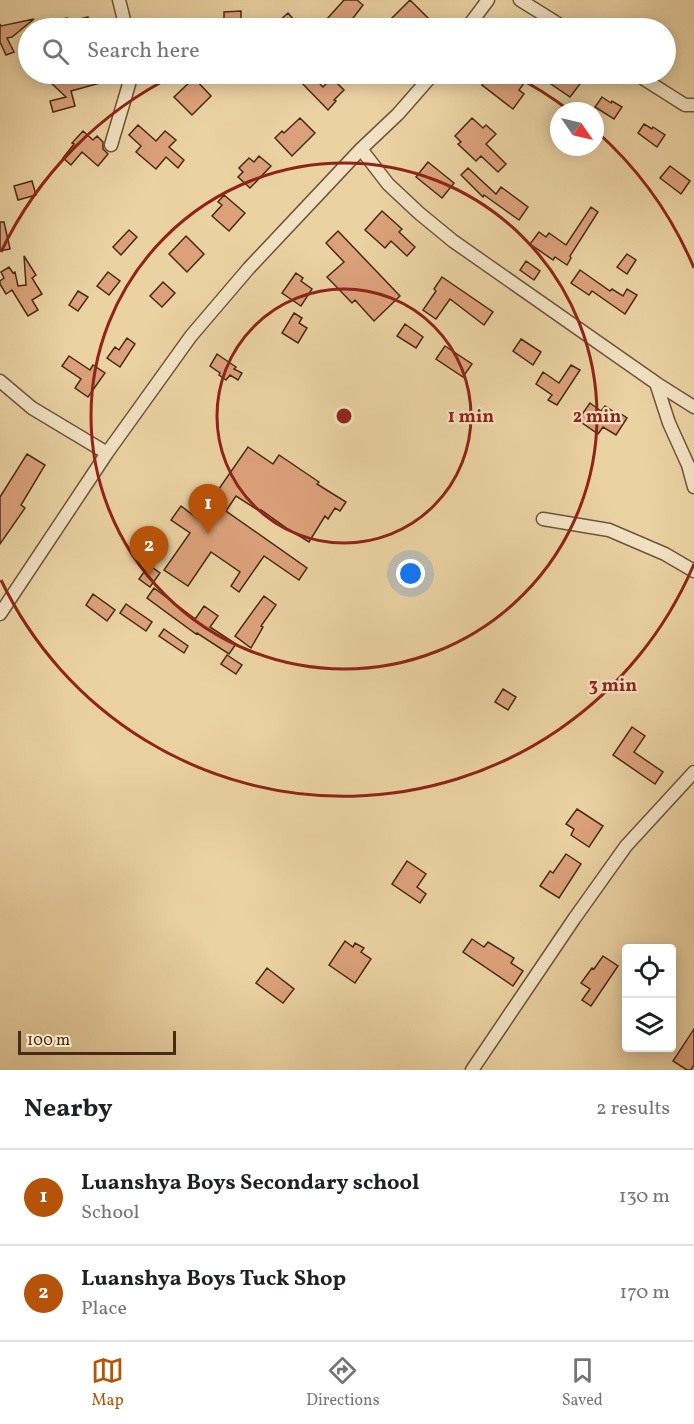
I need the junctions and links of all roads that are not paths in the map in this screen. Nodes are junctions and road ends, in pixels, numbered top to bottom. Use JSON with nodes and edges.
{"nodes":[{"id":1,"x":119,"y":0,"type":"edge"},
{"id":2,"x":488,"y":0,"type":"edge"},
{"id":3,"x":520,"y":0,"type":"edge"},
{"id":4,"x":124,"y":18,"type":"edge"},
{"id":5,"x":474,"y":18,"type":"edge"},
{"id":6,"x":549,"y":18,"type":"edge"},
{"id":7,"x":129,"y":84,"type":"edge"},
{"id":8,"x":424,"y":84,"type":"edge"},
{"id":9,"x":652,"y":84,"type":"edge"},
{"id":10,"x":694,"y":105,"type":"edge"},
{"id":11,"x":111,"y":145,"type":"dead end"},
{"id":12,"x":361,"y":149,"type":"junction"},
{"id":13,"x":0,"y":381,"type":"edge"},
{"id":14,"x":656,"y":383,"type":"junction"},
{"id":15,"x":694,"y":407,"type":"edge"},
{"id":16,"x":107,"y":453,"type":"junction"},
{"id":17,"x":694,"y":488,"type":"edge"},
{"id":18,"x":543,"y":519,"type":"dead end"},
{"id":19,"x":694,"y":571,"type":"edge"},
{"id":20,"x":0,"y":614,"type":"edge"},
{"id":21,"x":694,"y":772,"type":"edge"},
{"id":22,"x":472,"y":1070,"type":"edge"}],
"edges":[{"from":1,"to":4,"type":"street"},
{"from":2,"to":5,"type":"street"},
{"from":3,"to":6,"type":"street"},
{"from":7,"to":11,"type":"street"},
{"from":8,"to":12,"type":"street"},
{"from":9,"to":10,"type":"street"},
{"from":12,"to":14,"type":"street"},
{"from":12,"to":16,"type":"street"},
{"from":13,"to":16,"type":"street"},
{"from":14,"to":15,"type":"street"},
{"from":14,"to":17,"type":"street"},
{"from":16,"to":20,"type":"street"},
{"from":18,"to":19,"type":"street"},
{"from":21,"to":22,"type":"street"}]}
